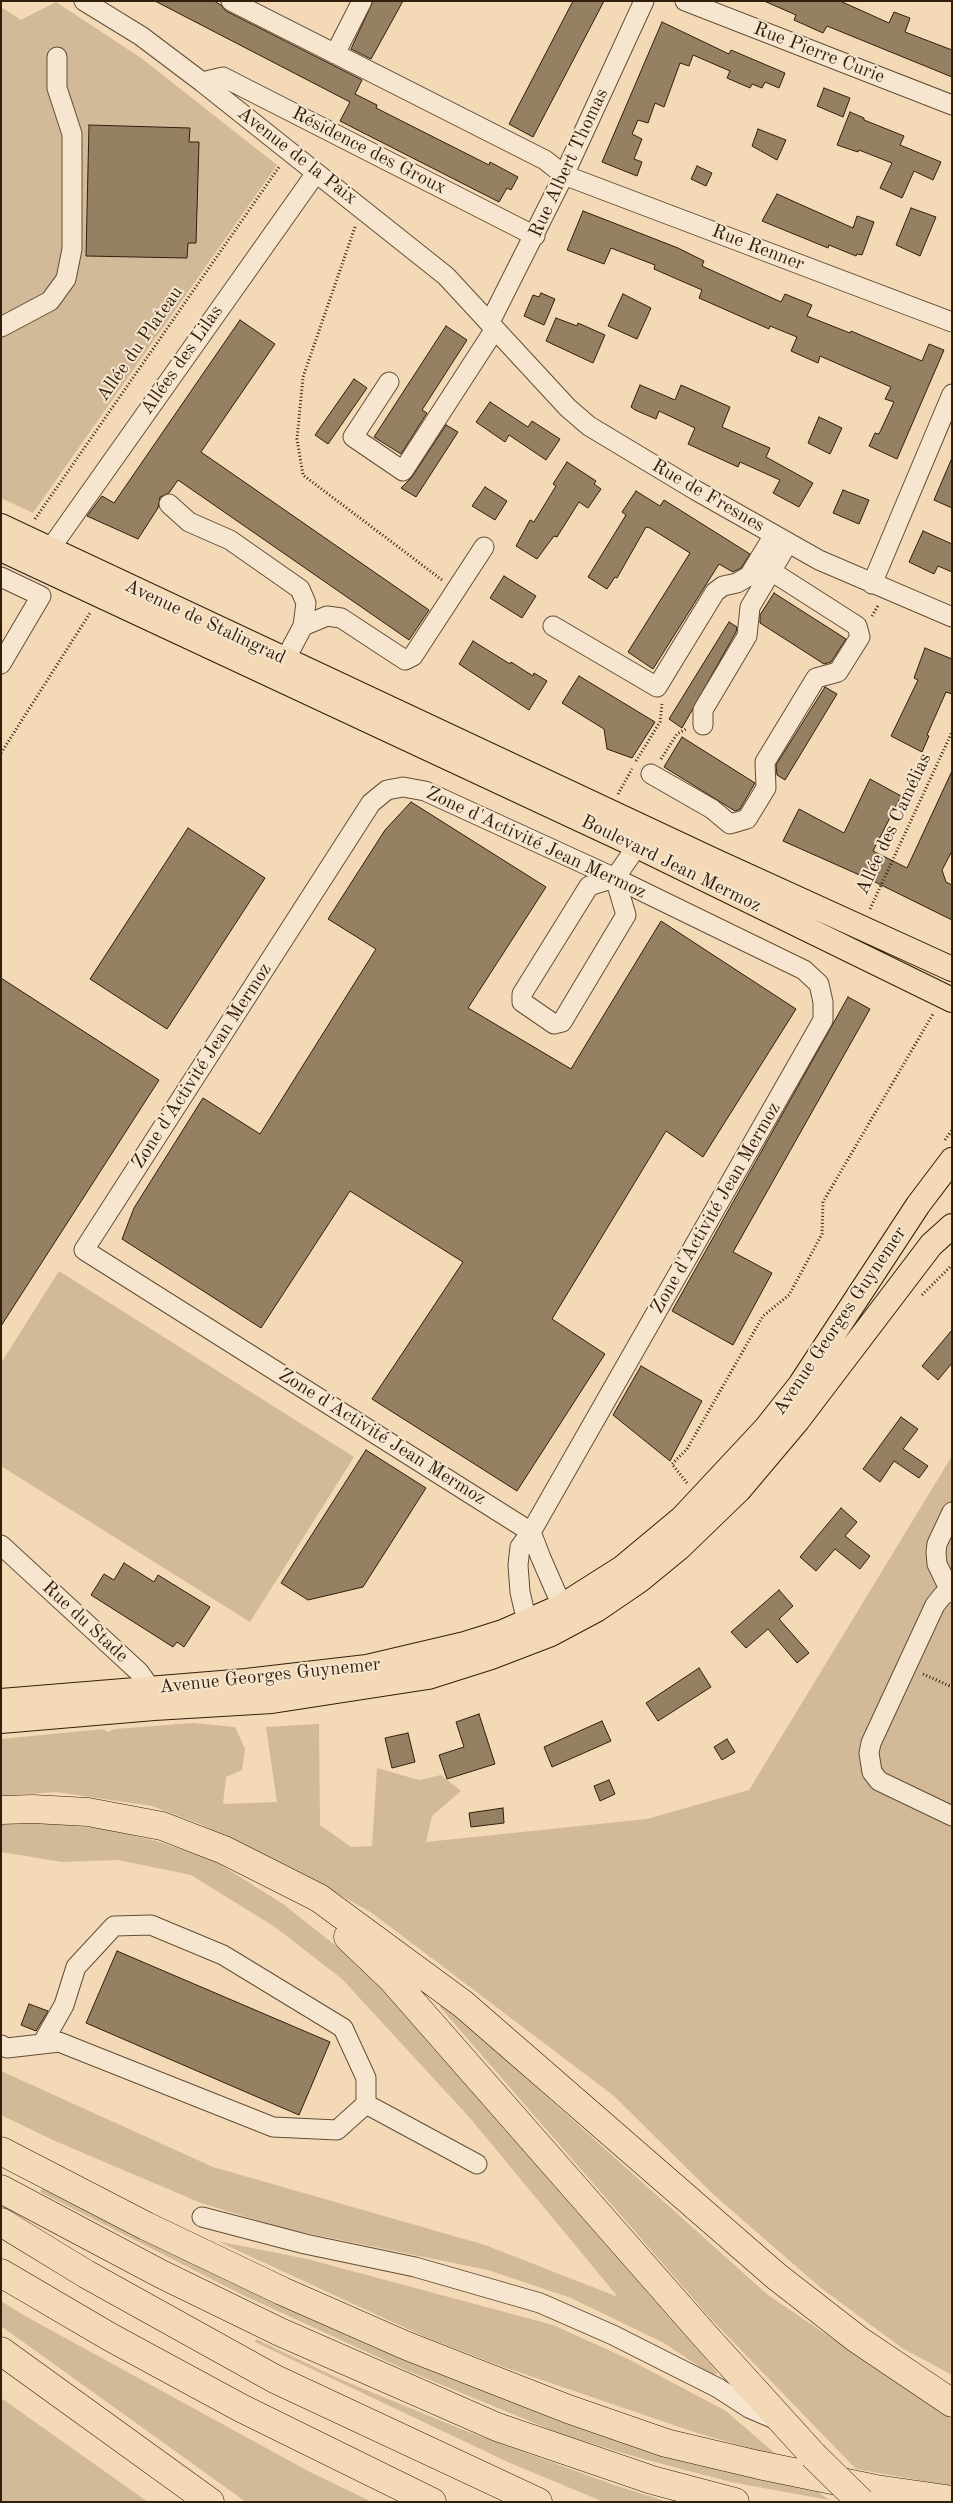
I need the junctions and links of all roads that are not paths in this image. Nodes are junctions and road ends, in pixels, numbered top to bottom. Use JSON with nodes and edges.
{"nodes":[{"id":1,"x":84,"y":1,"type":"edge"},
{"id":2,"x":231,"y":1,"type":"edge"},
{"id":3,"x":362,"y":1,"type":"edge"},
{"id":4,"x":644,"y":1,"type":"edge"},
{"id":5,"x":686,"y":1,"type":"edge"},
{"id":6,"x":334,"y":54,"type":"junction"},
{"id":7,"x":57,"y":57,"type":"dead end"},
{"id":8,"x":202,"y":82,"type":"junction"},
{"id":9,"x":952,"y":105,"type":"edge"},
{"id":10,"x":316,"y":173,"type":"junction"},
{"id":11,"x":564,"y":175,"type":"junction"},
{"id":12,"x":534,"y":236,"type":"junction"},
{"id":13,"x":952,"y":322,"type":"edge"},
{"id":14,"x":493,"y":326,"type":"junction"},
{"id":15,"x":1,"y":327,"type":"edge"},
{"id":16,"x":389,"y":382,"type":"dead end"},
{"id":17,"x":952,"y":394,"type":"edge"},
{"id":18,"x":169,"y":504,"type":"dead end"},
{"id":19,"x":1,"y":526,"type":"edge"},
{"id":20,"x":781,"y":539,"type":"junction"},
{"id":21,"x":484,"y":547,"type":"dead end"},
{"id":22,"x":1,"y":549,"type":"edge"},
{"id":23,"x":50,"y":549,"type":"junction"},
{"id":24,"x":771,"y":571,"type":"junction"},
{"id":25,"x":1,"y":578,"type":"edge"},
{"id":26,"x":879,"y":587,"type":"junction"},
{"id":27,"x":952,"y":617,"type":"edge"},
{"id":28,"x":303,"y":626,"type":"junction"},
{"id":29,"x":553,"y":626,"type":"dead end"},
{"id":30,"x":286,"y":660,"type":"junction"},
{"id":31,"x":1,"y":664,"type":"edge"},
{"id":32,"x":409,"y":718,"type":"joint"},
{"id":33,"x":703,"y":721,"type":"road end"},
{"id":34,"x":388,"y":731,"type":"joint"},
{"id":35,"x":651,"y":774,"type":"road end"},
{"id":36,"x":637,"y":846,"type":"junction"},
{"id":37,"x":615,"y":878,"type":"junction"},
{"id":38,"x":952,"y":970,"type":"edge"},
{"id":39,"x":948,"y":998,"type":"edge"},
{"id":40,"x":952,"y":1160,"type":"edge"},
{"id":41,"x":952,"y":1226,"type":"edge"},
{"id":42,"x":952,"y":1512,"type":"edge"},
{"id":43,"x":531,"y":1532,"type":"junction"},
{"id":44,"x":1,"y":1545,"type":"edge"},
{"id":45,"x":951,"y":1591,"type":"edge"},
{"id":46,"x":562,"y":1606,"type":"junction"},
{"id":47,"x":596,"y":1610,"type":"junction"},
{"id":48,"x":527,"y":1622,"type":"junction"},
{"id":49,"x":428,"y":1677,"type":"junction"},
{"id":50,"x":153,"y":1699,"type":"junction"},
{"id":51,"x":1,"y":1701,"type":"edge"},
{"id":52,"x":1,"y":1713,"type":"edge"},
{"id":53,"x":1,"y":1721,"type":"edge"},
{"id":54,"x":1,"y":1810,"type":"edge"},
{"id":55,"x":952,"y":1816,"type":"edge"},
{"id":56,"x":224,"y":1850,"type":"junction"},
{"id":57,"x":42,"y":2044,"type":"junction"},
{"id":58,"x":1,"y":2045,"type":"edge"},
{"id":59,"x":366,"y":2104,"type":"junction"},
{"id":60,"x":1,"y":2151,"type":"edge"},
{"id":61,"x":477,"y":2164,"type":"dead end"},
{"id":62,"x":1,"y":2189,"type":"edge"},
{"id":63,"x":202,"y":2217,"type":"dead end"},
{"id":64,"x":1,"y":2222,"type":"edge"},
{"id":65,"x":1,"y":2273,"type":"edge"},
{"id":66,"x":1,"y":2351,"type":"edge"},
{"id":67,"x":952,"y":2403,"type":"edge"},
{"id":68,"x":784,"y":2424,"type":"junction"},
{"id":69,"x":952,"y":2500,"type":"edge"},
{"id":70,"x":210,"y":2502,"type":"edge"},
{"id":71,"x":432,"y":2502,"type":"edge"},
{"id":72,"x":538,"y":2502,"type":"edge"},
{"id":73,"x":735,"y":2502,"type":"edge"},
{"id":74,"x":862,"y":2502,"type":"edge"}],
"edges":[{"from":1,"to":8,"type":"street","name":"Avenue de la Paix"},
{"from":2,"to":6,"type":"street"},
{"from":3,"to":6,"type":"street"},
{"from":4,"to":11,"type":"street","name":"Rue Albert Thomas"},
{"from":5,"to":9,"type":"street","name":"Rue Pierre Curie"},
{"from":6,"to":11,"type":"street"},
{"from":7,"to":15,"type":"street"},
{"from":8,"to":10,"type":"street","name":"Avenue de la Paix"},
{"from":8,"to":12,"type":"street","name":"Résidence des Groux"},
{"from":10,"to":14,"type":"street","name":"Avenue de la Paix"},
{"from":10,"to":23,"type":"street","name":"Allées des Lilas"},
{"from":11,"to":12,"type":"street","name":"Rue Albert Thomas"},
{"from":11,"to":13,"type":"street","name":"Rue Renner"},
{"from":12,"to":14,"type":"street","name":"Rue Albert Thomas"},
{"from":14,"to":16,"type":"street","name":"Rue Albert Thomas"},
{"from":14,"to":20,"type":"street","name":"Rue de Fresnes"},
{"from":17,"to":26,"type":"street"},
{"from":18,"to":28,"type":"street"},
{"from":19,"to":23,"type":"main road","name":"Avenue de Stalingrad"},
{"from":20,"to":24,"type":"street"},
{"from":20,"to":26,"type":"street","name":"Rue de Fresnes"},
{"from":20,"to":29,"type":"street"},
{"from":21,"to":28,"type":"street"},
{"from":22,"to":34,"type":"main road","name":"Avenue de Stalingrad"},
{"from":23,"to":30,"type":"main road","name":"Avenue de Stalingrad"},
{"from":24,"to":33,"type":"street"},
{"from":24,"to":35,"type":"street"},
{"from":25,"to":31,"type":"street"},
{"from":26,"to":27,"type":"street","name":"Rue de Fresnes"},
{"from":28,"to":30,"type":"street"},
{"from":30,"to":32,"type":"main road","name":"Avenue de Stalingrad"},
{"from":32,"to":38,"type":"main road","name":"Boulevard Jean Mermoz"},
{"from":34,"to":36,"type":"main road","name":"Boulevard Jean Mermoz"},
{"from":36,"to":37,"type":"street"},
{"from":36,"to":39,"type":"main road","name":"Boulevard Jean Mermoz"},
{"from":37,"to":37,"type":"street"},
{"from":37,"to":43,"type":"street","name":"Zone d'Activité Jean Mermoz"},
{"from":37,"to":43,"type":"street","name":"Zone d'Activité Jean Mermoz"},
{"from":40,"to":46,"type":"main road","name":"Avenue Georges Guynemer"},
{"from":41,"to":47,"type":"main road","name":"Avenue Georges Guynemer"},
{"from":42,"to":45,"type":"street"},
{"from":43,"to":46,"type":"street"},
{"from":43,"to":48,"type":"street","name":"Zone d'Activité Jean Mermoz"},
{"from":44,"to":50,"type":"street","name":"Rue du Stade"},
{"from":45,"to":55,"type":"street"},
{"from":46,"to":47,"type":"main road"},
{"from":46,"to":48,"type":"main road","name":"Avenue Georges Guynemer"},
{"from":47,"to":49,"type":"main road","name":"Avenue Georges Guynemer"},
{"from":48,"to":49,"type":"main road"},
{"from":48,"to":50,"type":"main road","name":"Avenue Georges Guynemer"},
{"from":49,"to":50,"type":"main road"},
{"from":50,"to":51,"type":"main road","name":"Avenue Georges Guynemer"},
{"from":50,"to":52,"type":"main road"},
{"from":50,"to":53,"type":"main road","name":"Avenue Georges Guynemer"},
{"from":54,"to":56,"type":"highway"},
{"from":56,"to":67,"type":"highway"},
{"from":56,"to":68,"type":"highway"},
{"from":57,"to":58,"type":"street"},
{"from":57,"to":59,"type":"street"},
{"from":57,"to":59,"type":"street"},
{"from":59,"to":61,"type":"street"},
{"from":60,"to":69,"type":"highway"},
{"from":62,"to":73,"type":"highway"},
{"from":63,"to":68,"type":"street"},
{"from":64,"to":72,"type":"highway"},
{"from":65,"to":71,"type":"highway"},
{"from":66,"to":70,"type":"highway"},
{"from":68,"to":74,"type":"highway","bridge":true}]}
